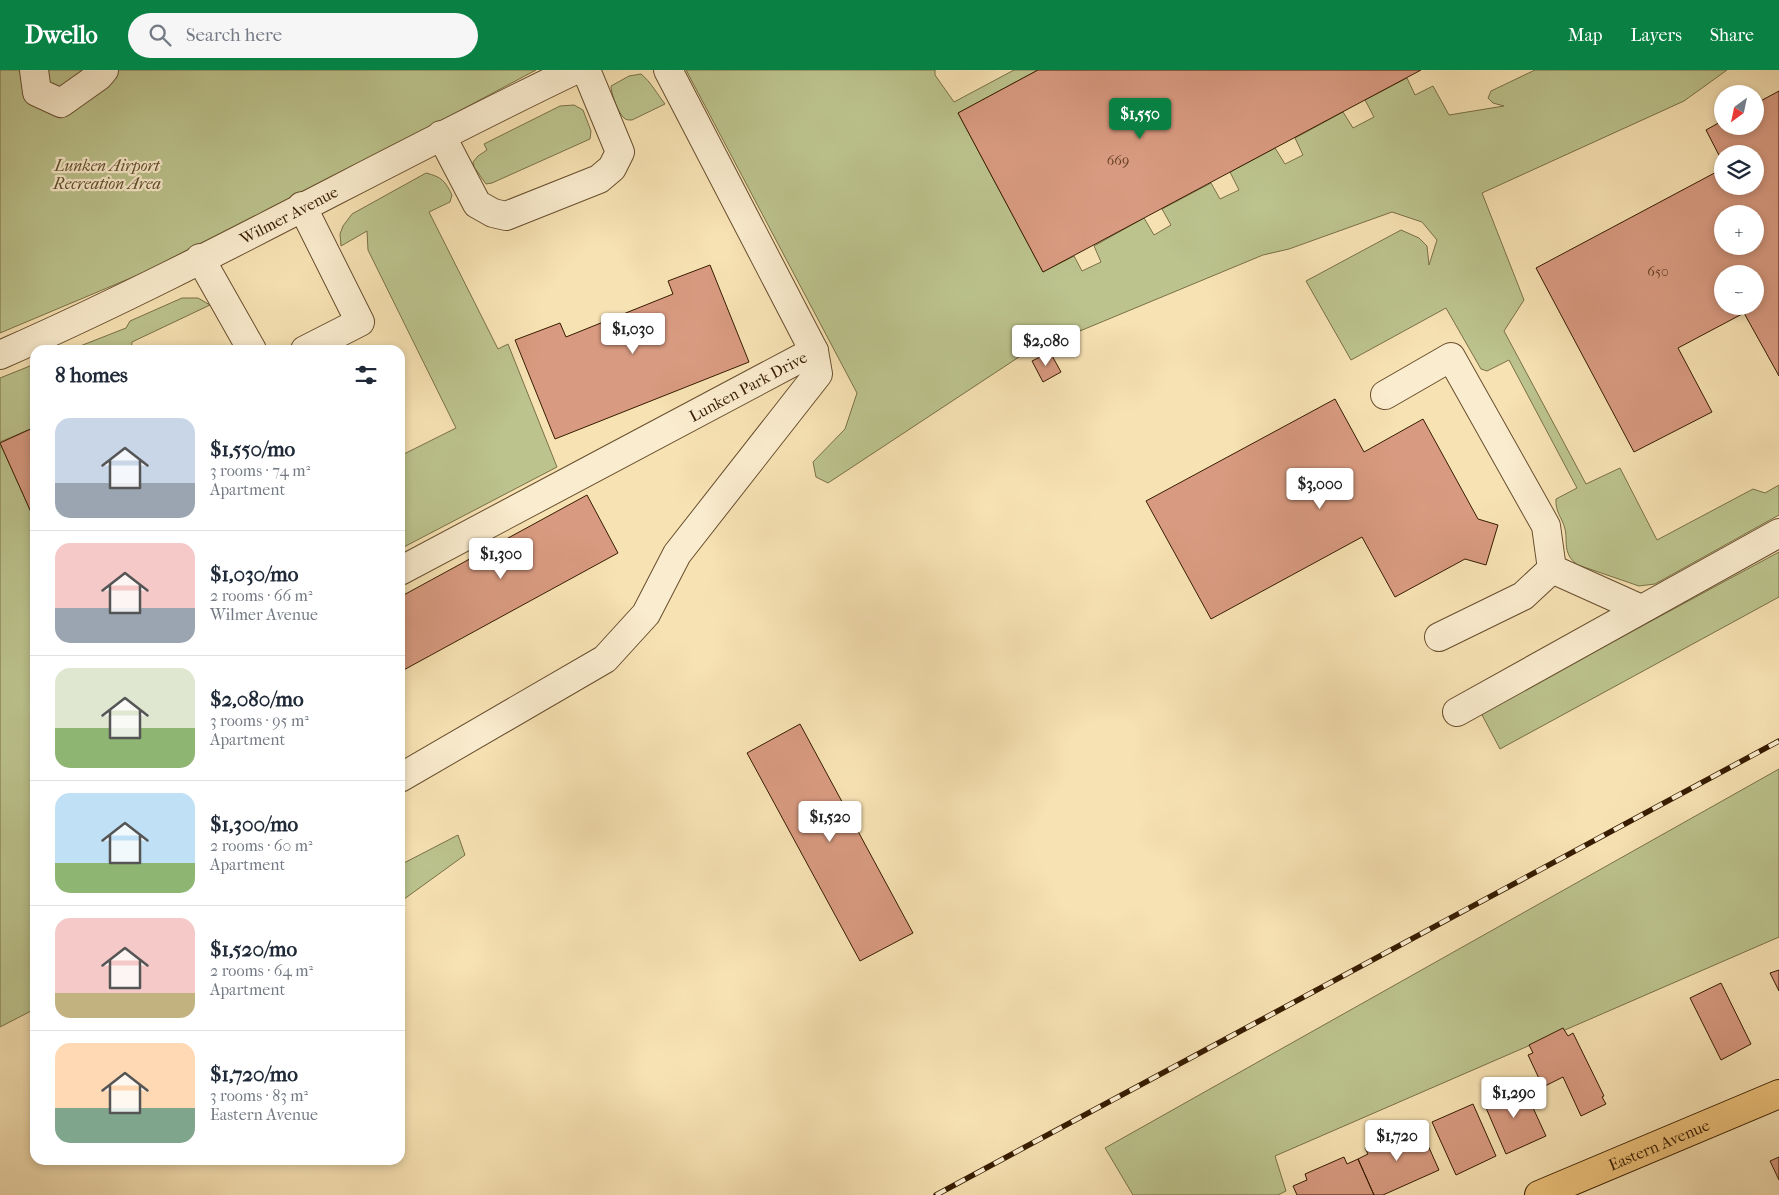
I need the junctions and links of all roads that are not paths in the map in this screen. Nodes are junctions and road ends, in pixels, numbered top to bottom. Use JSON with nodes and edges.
{"nodes":[{"id":1,"x":34,"y":70,"type":"edge"},
{"id":2,"x":104,"y":70,"type":"edge"},
{"id":3,"x":575,"y":70,"type":"edge"},
{"id":4,"x":586,"y":70,"type":"edge"},
{"id":5,"x":668,"y":70,"type":"edge"},
{"id":6,"x":441,"y":135,"type":"junction"},
{"id":7,"x":302,"y":206,"type":"junction"},
{"id":8,"x":200,"y":258,"type":"junction"},
{"id":9,"x":249,"y":345,"type":"edge"},
{"id":10,"x":315,"y":345,"type":"edge"},
{"id":11,"x":814,"y":350,"type":"junction"},
{"id":12,"x":0,"y":355,"type":"edge"},
{"id":13,"x":1385,"y":395,"type":"dead end"},
{"id":14,"x":1779,"y":533,"type":"edge"},
{"id":15,"x":405,"y":567,"type":"edge"},
{"id":16,"x":1552,"y":569,"type":"junction"},
{"id":17,"x":1641,"y":609,"type":"junction"},
{"id":18,"x":1440,"y":637,"type":"dead end"},
{"id":19,"x":1456,"y":712,"type":"dead end"},
{"id":20,"x":405,"y":775,"type":"edge"},
{"id":21,"x":1779,"y":1094,"type":"edge"},
{"id":22,"x":1539,"y":1195,"type":"edge"}],
"edges":[{"from":1,"to":2,"type":"street"},
{"from":3,"to":6,"type":"street","name":"Wilmer Avenue"},
{"from":4,"to":6,"type":"street"},
{"from":5,"to":11,"type":"street","name":"Lunken Park Drive"},
{"from":6,"to":7,"type":"street","name":"Wilmer Avenue"},
{"from":7,"to":8,"type":"street","name":"Wilmer Avenue"},
{"from":7,"to":10,"type":"street"},
{"from":8,"to":9,"type":"street"},
{"from":8,"to":12,"type":"street","name":"Wilmer Avenue"},
{"from":11,"to":15,"type":"street","name":"Lunken Park Drive"},
{"from":11,"to":20,"type":"street"},
{"from":13,"to":16,"type":"street"},
{"from":14,"to":17,"type":"street"},
{"from":16,"to":17,"type":"street"},
{"from":16,"to":18,"type":"street"},
{"from":17,"to":19,"type":"street"},
{"from":21,"to":22,"type":"main road","name":"Eastern Avenue"}]}
